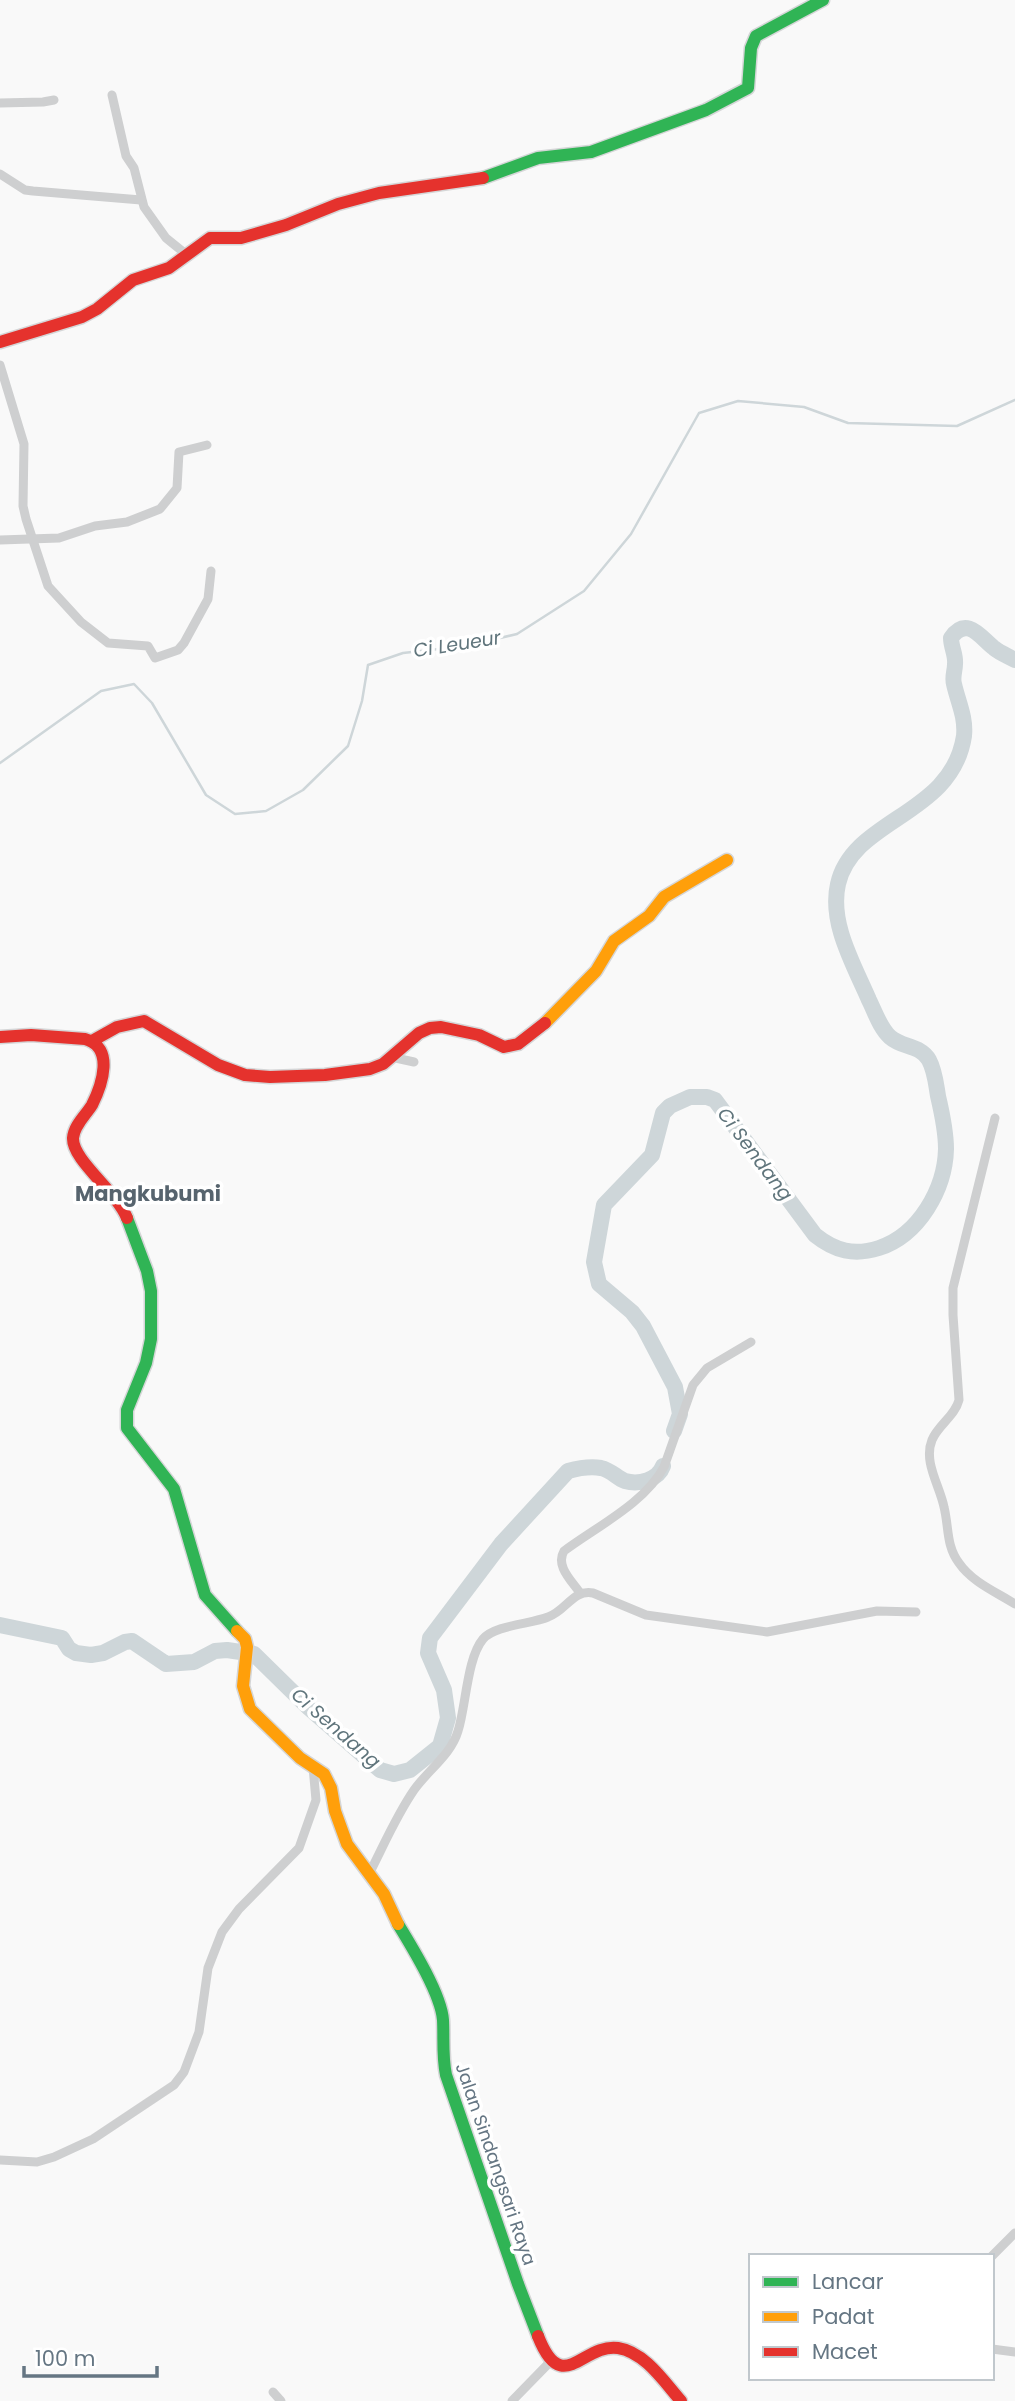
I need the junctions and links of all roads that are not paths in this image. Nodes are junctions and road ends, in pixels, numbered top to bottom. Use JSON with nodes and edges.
{"nodes":[{"id":1,"x":823,"y":0,"type":"edge"},
{"id":2,"x":112,"y":95,"type":"dead end"},
{"id":3,"x":54,"y":100,"type":"dead end"},
{"id":4,"x":0,"y":103,"type":"edge"},
{"id":5,"x":0,"y":174,"type":"edge"},
{"id":6,"x":141,"y":200,"type":"junction"},
{"id":7,"x":187,"y":255,"type":"junction"},
{"id":8,"x":0,"y":342,"type":"edge"},
{"id":9,"x":0,"y":366,"type":"edge"},
{"id":10,"x":207,"y":445,"type":"dead end"},
{"id":11,"x":0,"y":540,"type":"edge"},
{"id":12,"x":34,"y":540,"type":"junction"},
{"id":13,"x":211,"y":571,"type":"dead end"},
{"id":14,"x":727,"y":860,"type":"dead end"},
{"id":15,"x":0,"y":1037,"type":"edge"},
{"id":16,"x":92,"y":1041,"type":"junction"},
{"id":17,"x":391,"y":1057,"type":"junction"},
{"id":18,"x":414,"y":1062,"type":"dead end"},
{"id":19,"x":995,"y":1118,"type":"dead end"},
{"id":20,"x":751,"y":1342,"type":"dead end"},
{"id":21,"x":580,"y":1593,"type":"junction"},
{"id":22,"x":1015,"y":1604,"type":"edge"},
{"id":23,"x":916,"y":1612,"type":"dead end"},
{"id":24,"x":313,"y":1767,"type":"junction"},
{"id":25,"x":369,"y":1874,"type":"junction"},
{"id":26,"x":0,"y":2161,"type":"edge"},
{"id":27,"x":1015,"y":2233,"type":"edge"},
{"id":28,"x":994,"y":2254,"type":"edge"},
{"id":29,"x":994,"y":2349,"type":"edge"},
{"id":30,"x":1015,"y":2352,"type":"edge"},
{"id":31,"x":551,"y":2361,"type":"junction"},
{"id":32,"x":273,"y":2392,"type":"dead end"},
{"id":33,"x":281,"y":2401,"type":"edge"},
{"id":34,"x":512,"y":2401,"type":"edge"},
{"id":35,"x":681,"y":2401,"type":"edge"}],
"edges":[{"from":1,"to":7,"type":"street"},
{"from":2,"to":6,"type":"street"},
{"from":3,"to":4,"type":"street"},
{"from":5,"to":6,"type":"street"},
{"from":6,"to":7,"type":"street"},
{"from":7,"to":8,"type":"street"},
{"from":9,"to":12,"type":"street"},
{"from":10,"to":12,"type":"street"},
{"from":11,"to":12,"type":"street"},
{"from":12,"to":13,"type":"street"},
{"from":14,"to":17,"type":"street"},
{"from":15,"to":16,"type":"street"},
{"from":16,"to":17,"type":"street"},
{"from":16,"to":24,"type":"street","name":"Jalan Sindangsari Raya"},
{"from":17,"to":18,"type":"street"},
{"from":19,"to":22,"type":"street"},
{"from":20,"to":21,"type":"street"},
{"from":21,"to":23,"type":"street"},
{"from":21,"to":25,"type":"street"},
{"from":24,"to":25,"type":"street","name":"Jalan Sindangsari Raya"},
{"from":24,"to":26,"type":"street"},
{"from":25,"to":31,"type":"street","name":"Jalan Sindangsari Raya"},
{"from":27,"to":28,"type":"street"},
{"from":29,"to":30,"type":"street"},
{"from":31,"to":34,"type":"street"},
{"from":31,"to":35,"type":"street"},
{"from":32,"to":33,"type":"street"}]}
